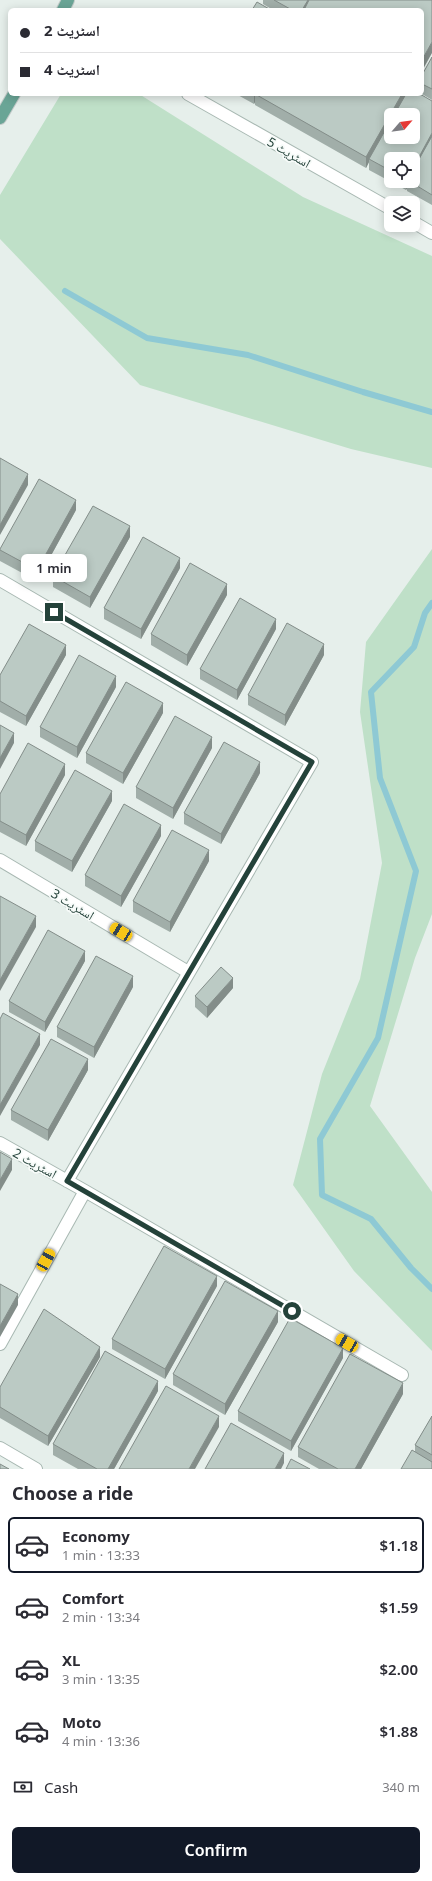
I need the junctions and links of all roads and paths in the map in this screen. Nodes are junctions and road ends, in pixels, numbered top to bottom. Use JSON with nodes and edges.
{"nodes":[{"id":1,"x":13,"y":96,"type":"edge"},
{"id":2,"x":192,"y":96,"type":"edge"},
{"id":3,"x":0,"y":118,"type":"edge"},
{"id":4,"x":384,"y":205,"type":"edge"},
{"id":5,"x":420,"y":226,"type":"edge"},
{"id":6,"x":432,"y":232,"type":"edge"},
{"id":7,"x":0,"y":580,"type":"edge"},
{"id":8,"x":0,"y":860,"type":"edge"},
{"id":9,"x":188,"y":972,"type":"junction"},
{"id":10,"x":0,"y":1144,"type":"edge"},
{"id":11,"x":67,"y":1181,"type":"junction"},
{"id":12,"x":85,"y":1191,"type":"junction"},
{"id":13,"x":0,"y":1344,"type":"edge"},
{"id":14,"x":402,"y":1375,"type":"dead end"},
{"id":15,"x":0,"y":1448,"type":"edge"},
{"id":16,"x":36,"y":1469,"type":"edge"}],
"edges":[{"from":1,"to":3,"type":"main road"},
{"from":2,"to":4,"type":"street","name":"اسٹریٹ 5"},
{"from":5,"to":6,"type":"street"},
{"from":7,"to":9,"type":"street"},
{"from":8,"to":9,"type":"street","name":"اسٹریٹ 3"},
{"from":9,"to":11,"type":"street"},
{"from":10,"to":11,"type":"street","name":"اسٹریٹ 2"},
{"from":11,"to":12,"type":"street","name":"اسٹریٹ 2"},
{"from":12,"to":13,"type":"street"},
{"from":12,"to":14,"type":"street","name":"اسٹریٹ 2"},
{"from":15,"to":16,"type":"street"}]}
